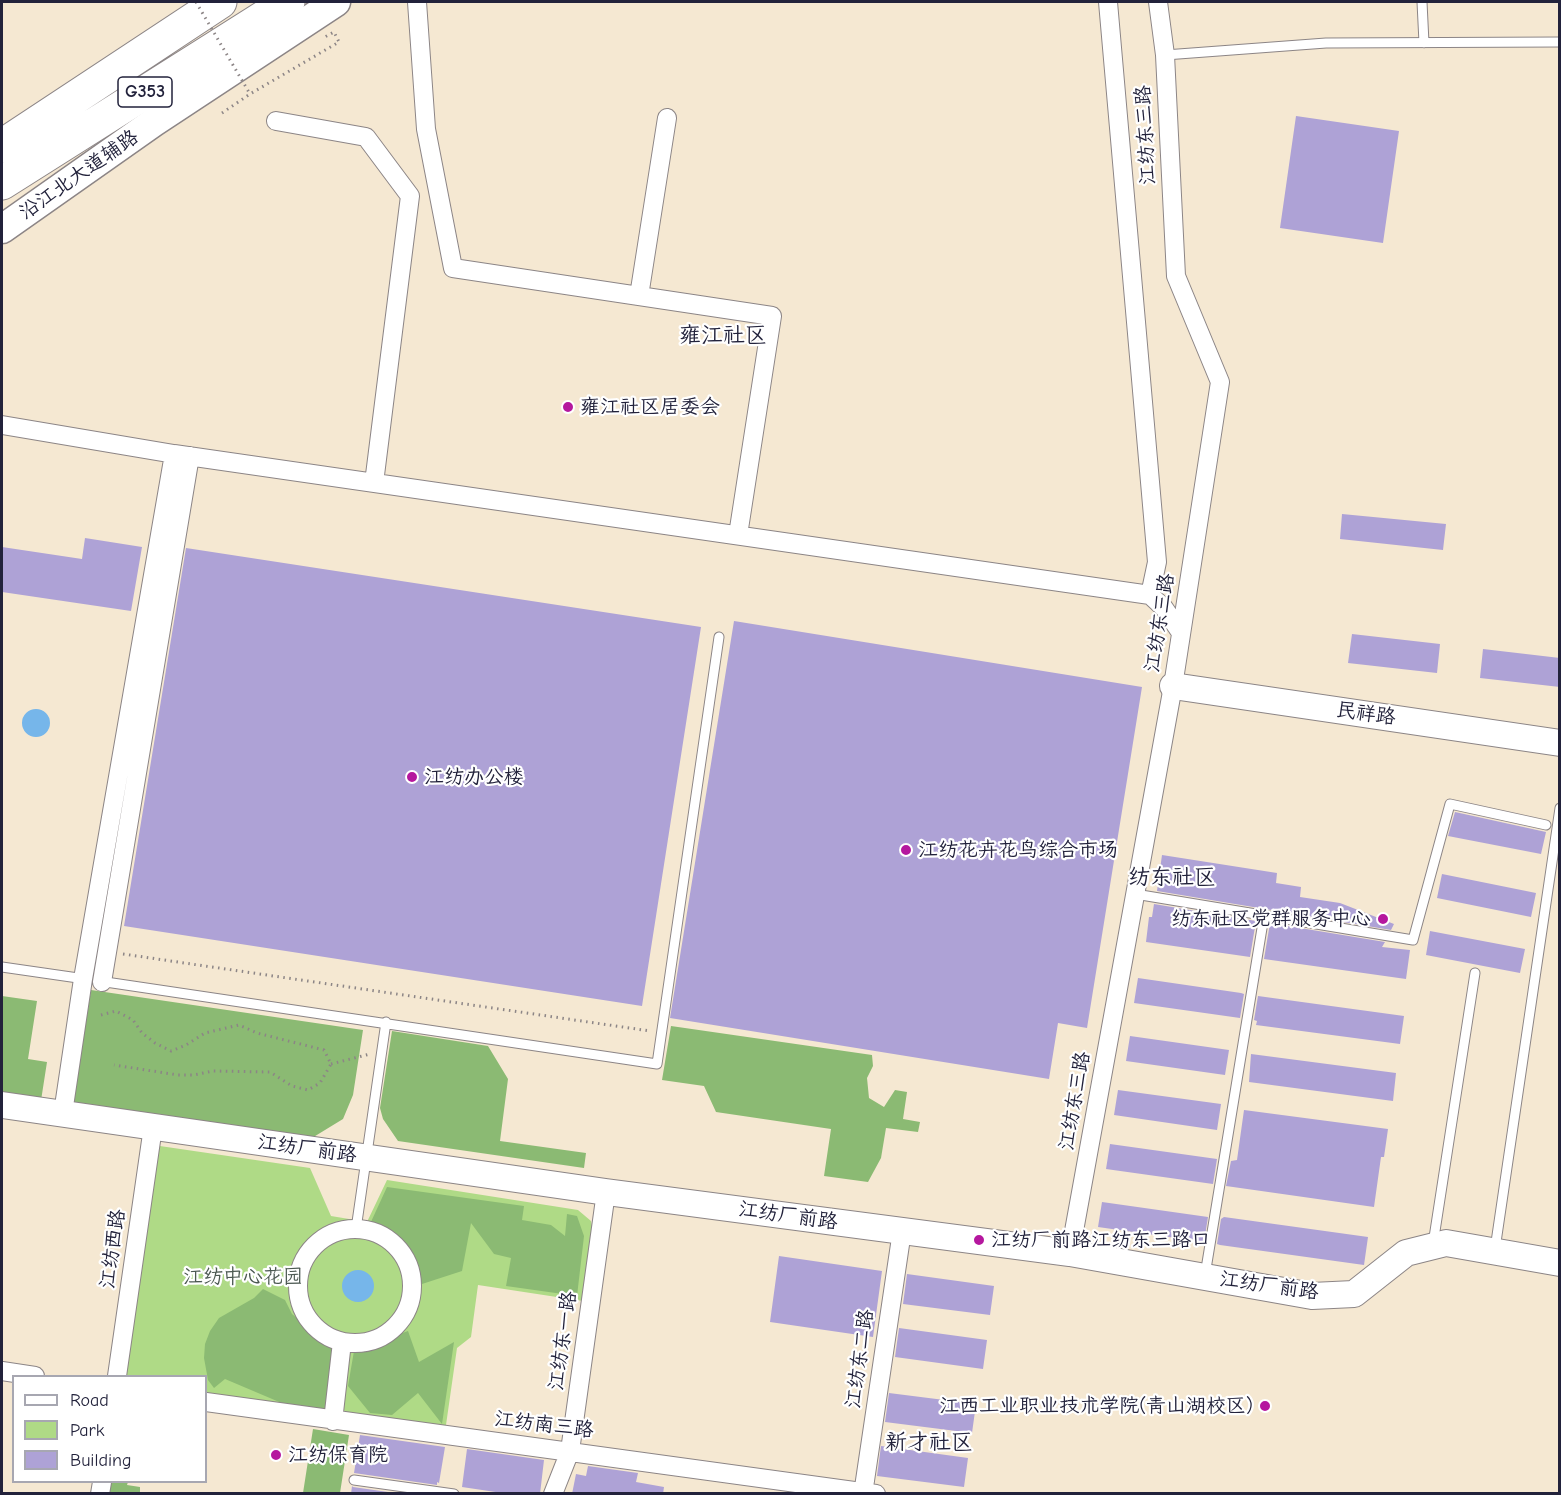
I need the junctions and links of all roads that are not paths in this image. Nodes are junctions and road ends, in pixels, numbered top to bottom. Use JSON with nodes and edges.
{"nodes":[{"id":1,"x":220,"y":2,"type":"edge"},
{"id":2,"x":288,"y":2,"type":"edge"},
{"id":3,"x":336,"y":2,"type":"edge"},
{"id":4,"x":417,"y":2,"type":"edge"},
{"id":5,"x":1108,"y":2,"type":"edge"},
{"id":6,"x":1158,"y":2,"type":"edge"},
{"id":7,"x":1422,"y":2,"type":"edge"},
{"id":8,"x":1560,"y":42,"type":"edge"},
{"id":9,"x":1424,"y":43,"type":"junction"},
{"id":10,"x":1165,"y":55,"type":"junction"},
{"id":11,"x":667,"y":118,"type":"dead end"},
{"id":12,"x":276,"y":121,"type":"dead end"},
{"id":13,"x":2,"y":146,"type":"edge"},
{"id":14,"x":2,"y":183,"type":"edge"},
{"id":15,"x":2,"y":229,"type":"edge"},
{"id":16,"x":639,"y":296,"type":"junction"},
{"id":17,"x":2,"y":425,"type":"edge"},
{"id":18,"x":182,"y":455,"type":"junction"},
{"id":19,"x":374,"y":483,"type":"junction"},
{"id":20,"x":738,"y":535,"type":"junction"},
{"id":21,"x":1150,"y":595,"type":"junction"},
{"id":22,"x":1181,"y":633,"type":"junction"},
{"id":23,"x":719,"y":637,"type":"dead end"},
{"id":24,"x":1173,"y":680,"type":"junction"},
{"id":25,"x":1560,"y":734,"type":"edge"},
{"id":26,"x":1560,"y":743,"type":"edge"},
{"id":27,"x":1560,"y":808,"type":"edge"},
{"id":28,"x":1546,"y":825,"type":"dead end"},
{"id":29,"x":1135,"y":894,"type":"junction"},
{"id":30,"x":1264,"y":916,"type":"junction"},
{"id":31,"x":2,"y":967,"type":"edge"},
{"id":32,"x":1475,"y":973,"type":"dead end"},
{"id":33,"x":83,"y":979,"type":"junction"},
{"id":34,"x":102,"y":982,"type":"junction"},
{"id":35,"x":386,"y":1022,"type":"junction"},
{"id":36,"x":2,"y":1105,"type":"edge"},
{"id":37,"x":63,"y":1113,"type":"junction"},
{"id":38,"x":153,"y":1127,"type":"junction"},
{"id":39,"x":367,"y":1158,"type":"junction"},
{"id":40,"x":606,"y":1192,"type":"junction"},
{"id":41,"x":356,"y":1229,"type":"junction"},
{"id":42,"x":902,"y":1231,"type":"junction"},
{"id":43,"x":1432,"y":1246,"type":"junction"},
{"id":44,"x":1494,"y":1251,"type":"junction"},
{"id":45,"x":1070,"y":1253,"type":"junction"},
{"id":46,"x":1560,"y":1263,"type":"edge"},
{"id":47,"x":1205,"y":1277,"type":"junction"},
{"id":48,"x":342,"y":1342,"type":"junction"},
{"id":49,"x":2,"y":1371,"type":"edge"},
{"id":50,"x":24,"y":1375,"type":"edge"},
{"id":51,"x":117,"y":1375,"type":"edge"},
{"id":52,"x":207,"y":1402,"type":"edge"},
{"id":53,"x":333,"y":1421,"type":"junction"},
{"id":54,"x":570,"y":1451,"type":"junction"},
{"id":55,"x":354,"y":1480,"type":"dead end"},
{"id":56,"x":868,"y":1493,"type":"edge"},
{"id":57,"x":454,"y":1494,"type":"edge"},
{"id":58,"x":553,"y":1494,"type":"edge"}],
"edges":[{"from":1,"to":13,"type":"highway","number":"G353"},
{"from":2,"to":14,"type":"highway","number":"G353"},
{"from":3,"to":15,"type":"main road","name":"沿江北大道辅路"},
{"from":4,"to":16,"type":"street"},
{"from":5,"to":21,"type":"street"},
{"from":6,"to":10,"type":"street","name":"江纺东三路"},
{"from":7,"to":9,"type":"lane"},
{"from":8,"to":9,"type":"lane"},
{"from":9,"to":10,"type":"lane"},
{"from":10,"to":22,"type":"street","name":"江纺东三路"},
{"from":11,"to":16,"type":"street"},
{"from":12,"to":19,"type":"street"},
{"from":16,"to":20,"type":"street"},
{"from":17,"to":18,"type":"street"},
{"from":18,"to":19,"type":"street"},
{"from":18,"to":33,"type":"street"},
{"from":18,"to":34,"type":"street"},
{"from":19,"to":20,"type":"street"},
{"from":20,"to":21,"type":"street"},
{"from":21,"to":22,"type":"street"},
{"from":22,"to":24,"type":"street","name":"江纺东三路"},
{"from":23,"to":35,"type":"lane"},
{"from":24,"to":25,"type":"main road","name":"民祥路"},
{"from":24,"to":26,"type":"main road","name":"民祥路"},
{"from":24,"to":29,"type":"street","name":"江纺东三路"},
{"from":27,"to":44,"type":"lane"},
{"from":28,"to":30,"type":"lane"},
{"from":29,"to":30,"type":"lane"},
{"from":29,"to":45,"type":"street","name":"江纺东三路"},
{"from":30,"to":47,"type":"lane"},
{"from":31,"to":33,"type":"lane"},
{"from":32,"to":43,"type":"lane"},
{"from":33,"to":34,"type":"lane"},
{"from":33,"to":37,"type":"street"},
{"from":34,"to":35,"type":"lane"},
{"from":35,"to":39,"type":"lane"},
{"from":36,"to":37,"type":"main road","name":"江纺厂前路"},
{"from":37,"to":38,"type":"main road","name":"江纺厂前路"},
{"from":38,"to":39,"type":"main road","name":"江纺厂前路"},
{"from":38,"to":51,"type":"street","name":"江纺西路"},
{"from":39,"to":40,"type":"main road","name":"江纺厂前路"},
{"from":39,"to":41,"type":"lane"},
{"from":40,"to":42,"type":"main road","name":"江纺厂前路"},
{"from":40,"to":54,"type":"street","name":"江纺东一路"},
{"from":41,"to":48,"type":"street"},
{"from":41,"to":48,"type":"street"},
{"from":42,"to":45,"type":"main road","name":"江纺厂前路"},
{"from":42,"to":56,"type":"street","name":"江纺东二路"},
{"from":43,"to":44,"type":"main road","name":"江纺厂前路"},
{"from":43,"to":47,"type":"main road","name":"江纺厂前路"},
{"from":44,"to":46,"type":"main road","name":"江纺厂前路"},
{"from":45,"to":47,"type":"main road","name":"江纺厂前路"},
{"from":48,"to":53,"type":"street"},
{"from":49,"to":50,"type":"street"},
{"from":52,"to":53,"type":"street","name":"江纺南三路"},
{"from":53,"to":54,"type":"street","name":"江纺南三路"},
{"from":54,"to":56,"type":"street","name":"江纺南三路"},
{"from":54,"to":58,"type":"street","name":"江纺东一路"},
{"from":55,"to":57,"type":"lane"}]}
